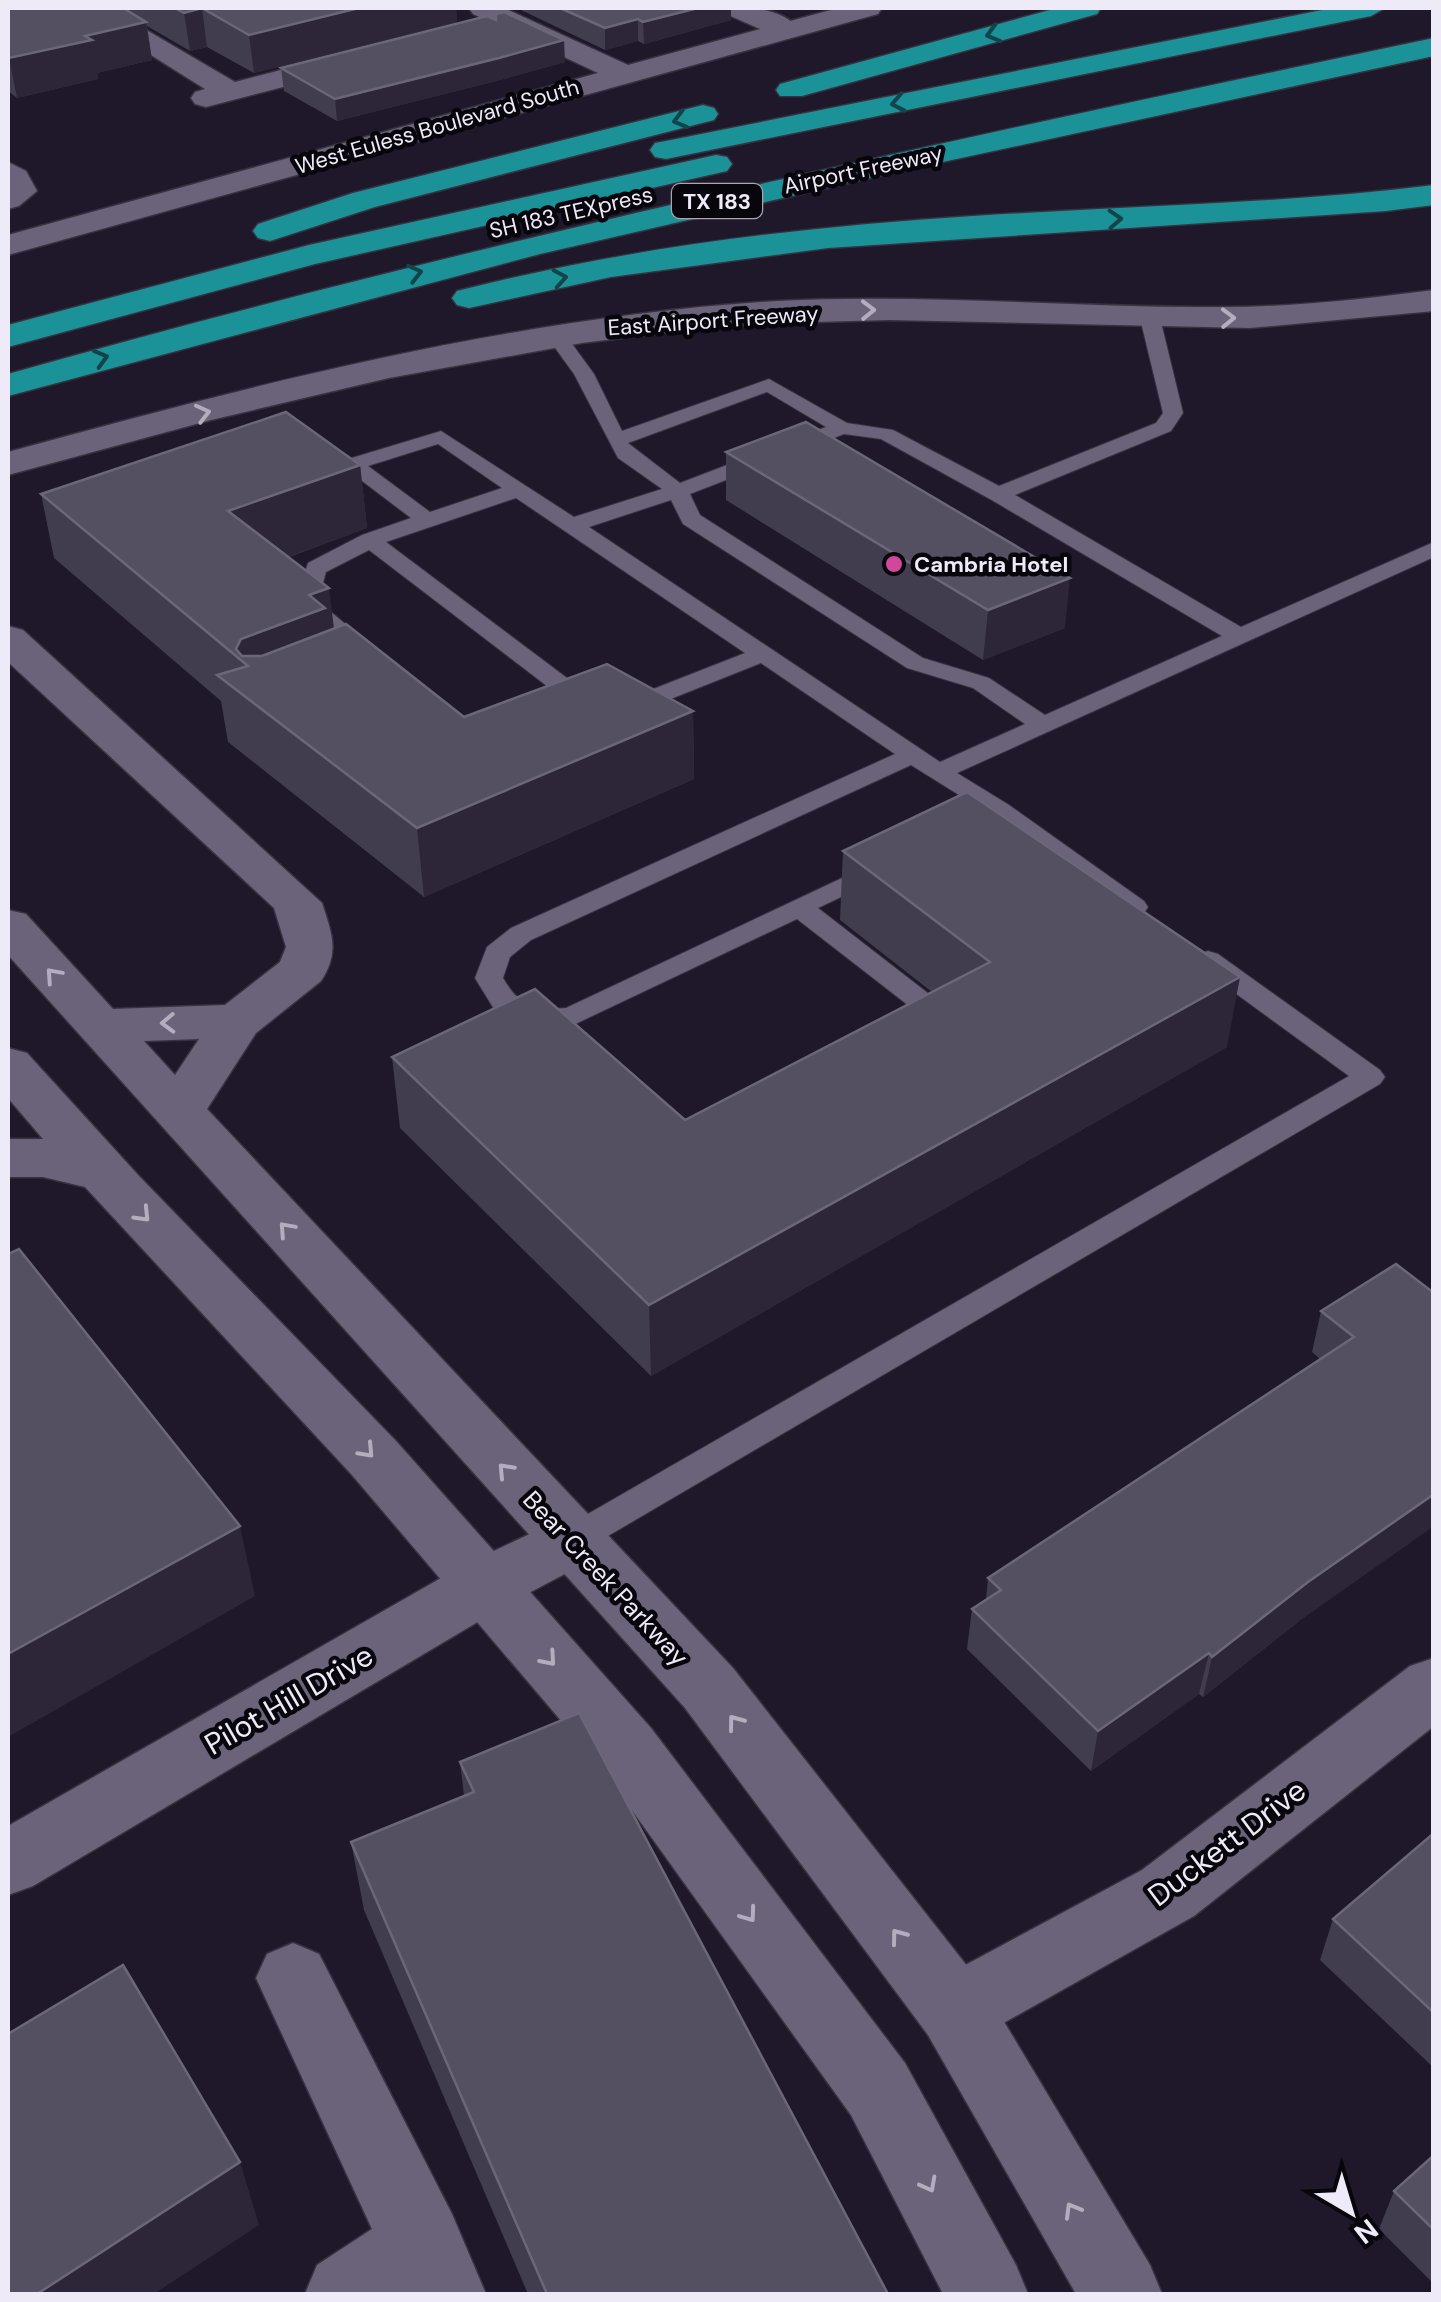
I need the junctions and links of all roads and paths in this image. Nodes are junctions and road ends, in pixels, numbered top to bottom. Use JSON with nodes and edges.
{"nodes":[{"id":1,"x":90,"y":8,"type":"edge"},
{"id":2,"x":736,"y":8,"type":"edge"},
{"id":3,"x":868,"y":8,"type":"edge"},
{"id":4,"x":1087,"y":8,"type":"edge"},
{"id":5,"x":1383,"y":16,"type":"edge"},
{"id":6,"x":489,"y":19,"type":"edge"},
{"id":7,"x":786,"y":30,"type":"junction"},
{"id":8,"x":1434,"y":32,"type":"edge"},
{"id":9,"x":1434,"y":47,"type":"edge"},
{"id":10,"x":380,"y":54,"type":"edge"},
{"id":11,"x":623,"y":74,"type":"junction"},
{"id":12,"x":764,"y":98,"type":"dead end"},
{"id":13,"x":726,"y":108,"type":"dead end"},
{"id":14,"x":8,"y":172,"type":"edge"},
{"id":15,"x":1434,"y":195,"type":"edge"},
{"id":16,"x":8,"y":199,"type":"edge"},
{"id":17,"x":1418,"y":228,"type":"dead end"},
{"id":18,"x":8,"y":245,"type":"edge"},
{"id":19,"x":739,"y":246,"type":"junction"},
{"id":20,"x":144,"y":273,"type":"junction"},
{"id":21,"x":1434,"y":300,"type":"edge"},
{"id":22,"x":434,"y":307,"type":"dead end"},
{"id":23,"x":8,"y":310,"type":"edge"},
{"id":24,"x":1150,"y":318,"type":"junction"},
{"id":25,"x":555,"y":334,"type":"junction"},
{"id":26,"x":8,"y":336,"type":"edge"},
{"id":27,"x":283,"y":345,"type":"dead end"},
{"id":28,"x":8,"y":354,"type":"edge"},
{"id":29,"x":8,"y":385,"type":"edge"},
{"id":30,"x":8,"y":411,"type":"edge"},
{"id":31,"x":842,"y":428,"type":"junction"},
{"id":32,"x":616,"y":440,"type":"junction"},
{"id":33,"x":8,"y":464,"type":"edge"},
{"id":34,"x":518,"y":490,"type":"junction"},
{"id":35,"x":678,"y":491,"type":"junction"},
{"id":36,"x":998,"y":494,"type":"junction"},
{"id":37,"x":426,"y":520,"type":"junction"},
{"id":38,"x":572,"y":526,"type":"junction"},
{"id":39,"x":370,"y":540,"type":"junction"},
{"id":40,"x":1434,"y":549,"type":"edge"},
{"id":41,"x":1239,"y":636,"type":"junction"},
{"id":42,"x":8,"y":639,"type":"edge"},
{"id":43,"x":763,"y":654,"type":"junction"},
{"id":44,"x":366,"y":672,"type":"edge"},
{"id":45,"x":604,"y":718,"type":"junction"},
{"id":46,"x":1042,"y":724,"type":"junction"},
{"id":47,"x":571,"y":731,"type":"edge"},
{"id":48,"x":914,"y":755,"type":"junction"},
{"id":49,"x":938,"y":772,"type":"junction"},
{"id":50,"x":1000,"y":810,"type":"junction"},
{"id":51,"x":966,"y":826,"type":"edge"},
{"id":52,"x":899,"y":858,"type":"edge"},
{"id":53,"x":798,"y":907,"type":"junction"},
{"id":54,"x":8,"y":925,"type":"edge"},
{"id":55,"x":1161,"y":926,"type":"edge"},
{"id":56,"x":1193,"y":949,"type":"edge"},
{"id":57,"x":238,"y":1021,"type":"junction"},
{"id":58,"x":98,"y":1026,"type":"junction"},
{"id":59,"x":956,"y":1029,"type":"edge"},
{"id":60,"x":8,"y":1065,"type":"edge"},
{"id":61,"x":178,"y":1112,"type":"junction"},
{"id":62,"x":8,"y":1158,"type":"edge"},
{"id":63,"x":102,"y":1172,"type":"junction"},
{"id":64,"x":572,"y":1540,"type":"junction"},
{"id":65,"x":485,"y":1585,"type":"junction"},
{"id":66,"x":1434,"y":1686,"type":"edge"},
{"id":67,"x":8,"y":1864,"type":"edge"},
{"id":68,"x":293,"y":1978,"type":"dead end"},
{"id":69,"x":954,"y":2010,"type":"junction"},
{"id":70,"x":434,"y":2269,"type":"edge"},
{"id":71,"x":346,"y":2294,"type":"edge"},
{"id":72,"x":987,"y":2294,"type":"edge"},
{"id":73,"x":1121,"y":2294,"type":"edge"}],
"edges":[{"from":1,"to":10,"type":"street"},
{"from":2,"to":7,"type":"street"},
{"from":3,"to":7,"type":"street","name":"West Euless Boulevard South"},
{"from":4,"to":12,"type":"highway","one_way":true},
{"from":5,"to":20,"type":"highway","number":"TX 183","one_way":true},
{"from":5,"to":26,"type":"highway","name":"SH 183 TEXpress"},
{"from":6,"to":11,"type":"street"},
{"from":7,"to":11,"type":"street","name":"West Euless Boulevard South"},
{"from":8,"to":28,"type":"highway","name":"SH 183 TEXpress"},
{"from":29,"to":9,"type":"highway","name":"Airport Freeway","number":"TX 183","one_way":true},
{"from":11,"to":18,"type":"street","name":"West Euless Boulevard South"},
{"from":13,"to":20,"type":"highway","one_way":true},
{"from":14,"to":16,"type":"street"},
{"from":19,"to":15,"type":"highway","one_way":true},
{"from":17,"to":19,"type":"highway"},
{"from":22,"to":19,"type":"highway","one_way":true},
{"from":20,"to":23,"type":"highway","number":"TX 183"},
{"from":24,"to":21,"type":"street","name":"East Airport Freeway","one_way":true},
{"from":25,"to":24,"type":"street","name":"East Airport Freeway","one_way":true},
{"from":24,"to":36,"type":"lane"},
{"from":25,"to":32,"type":"lane"},
{"from":33,"to":25,"type":"street","name":"East Airport Freeway","one_way":true},
{"from":27,"to":30,"type":"highway"},
{"from":31,"to":32,"type":"lane"},
{"from":31,"to":35,"type":"lane"},
{"from":31,"to":36,"type":"lane"},
{"from":32,"to":35,"type":"lane"},
{"from":34,"to":37,"type":"lane"},
{"from":34,"to":37,"type":"lane"},
{"from":34,"to":38,"type":"lane"},
{"from":35,"to":38,"type":"lane"},
{"from":35,"to":46,"type":"lane"},
{"from":36,"to":41,"type":"lane"},
{"from":37,"to":39,"type":"lane"},
{"from":38,"to":43,"type":"lane"},
{"from":39,"to":44,"type":"lane"},
{"from":39,"to":45,"type":"lane"},
{"from":40,"to":41,"type":"lane"},
{"from":41,"to":46,"type":"lane"},
{"from":42,"to":57,"type":"street"},
{"from":43,"to":45,"type":"lane"},
{"from":43,"to":48,"type":"lane"},
{"from":45,"to":47,"type":"lane"},
{"from":46,"to":49,"type":"lane"},
{"from":48,"to":49,"type":"lane"},
{"from":48,"to":53,"type":"lane"},
{"from":49,"to":50,"type":"lane"},
{"from":50,"to":51,"type":"lane"},
{"from":50,"to":55,"type":"lane"},
{"from":52,"to":53,"type":"lane"},
{"from":53,"to":59,"type":"lane"},
{"from":58,"to":54,"type":"street","name":"Bear Creek Parkway","one_way":true},
{"from":56,"to":64,"type":"lane"},
{"from":57,"to":58,"type":"street","one_way":true},
{"from":57,"to":61,"type":"street"},
{"from":58,"to":61,"type":"street","name":"Bear Creek Parkway"},
{"from":60,"to":63,"type":"street"},
{"from":64,"to":61,"type":"street","name":"Bear Creek Parkway","one_way":true},
{"from":62,"to":63,"type":"street"},
{"from":63,"to":65,"type":"street","one_way":true},
{"from":64,"to":65,"type":"street","name":"Pilot Hill Drive"},
{"from":69,"to":64,"type":"street","name":"Bear Creek Parkway","one_way":true},
{"from":65,"to":67,"type":"street","name":"Pilot Hill Drive"},
{"from":65,"to":72,"type":"street","one_way":true},
{"from":66,"to":69,"type":"street","name":"Duckett Drive"},
{"from":68,"to":70,"type":"street"},
{"from":73,"to":69,"type":"street","name":"Bear Creek Parkway","one_way":true},
{"from":70,"to":71,"type":"street"}]}
